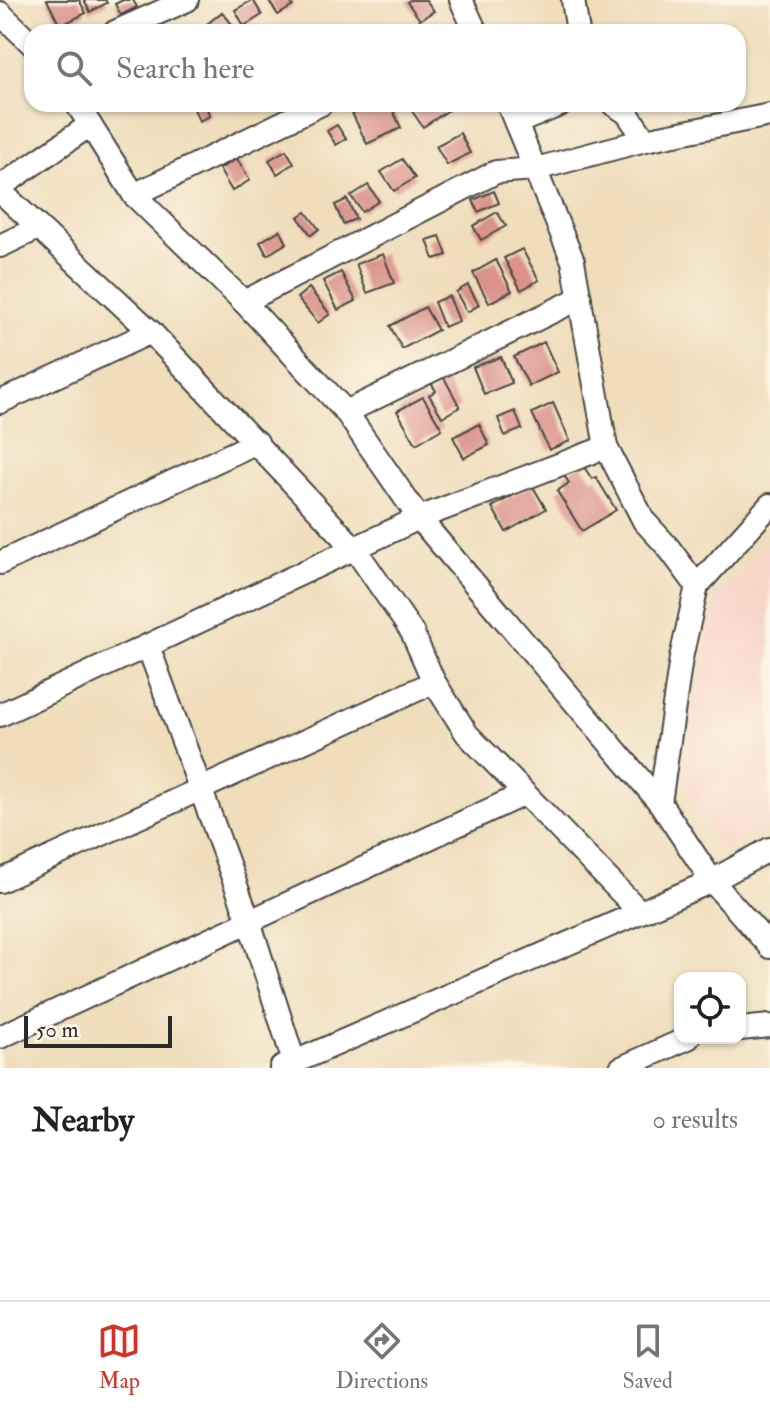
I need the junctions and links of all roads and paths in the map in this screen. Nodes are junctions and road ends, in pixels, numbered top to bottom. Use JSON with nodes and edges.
{"nodes":[{"id":1,"x":187,"y":0,"type":"edge"},
{"id":2,"x":461,"y":0,"type":"edge"},
{"id":3,"x":573,"y":0,"type":"edge"},
{"id":4,"x":0,"y":13,"type":"edge"},
{"id":5,"x":133,"y":24,"type":"edge"},
{"id":6,"x":470,"y":24,"type":"edge"},
{"id":7,"x":577,"y":24,"type":"edge"},
{"id":8,"x":24,"y":36,"type":"edge"},
{"id":9,"x":82,"y":112,"type":"edge"},
{"id":10,"x":305,"y":112,"type":"edge"},
{"id":11,"x":625,"y":112,"type":"edge"},
{"id":12,"x":512,"y":113,"type":"edge"},
{"id":13,"x":770,"y":115,"type":"edge"},
{"id":14,"x":90,"y":125,"type":"junction"},
{"id":15,"x":645,"y":140,"type":"junction"},
{"id":16,"x":536,"y":169,"type":"junction"},
{"id":17,"x":0,"y":189,"type":"edge"},
{"id":18,"x":134,"y":195,"type":"junction"},
{"id":19,"x":38,"y":228,"type":"junction"},
{"id":20,"x":0,"y":246,"type":"edge"},
{"id":21,"x":580,"y":298,"type":"junction"},
{"id":22,"x":244,"y":302,"type":"junction"},
{"id":23,"x":151,"y":332,"type":"junction"},
{"id":24,"x":0,"y":402,"type":"edge"},
{"id":25,"x":346,"y":412,"type":"junction"},
{"id":26,"x":257,"y":442,"type":"junction"},
{"id":27,"x":606,"y":447,"type":"junction"},
{"id":28,"x":770,"y":505,"type":"edge"},
{"id":29,"x":419,"y":518,"type":"junction"},
{"id":30,"x":355,"y":549,"type":"junction"},
{"id":31,"x":0,"y":563,"type":"edge"},
{"id":32,"x":697,"y":586,"type":"junction"},
{"id":33,"x":148,"y":646,"type":"junction"},
{"id":34,"x":434,"y":682,"type":"junction"},
{"id":35,"x":0,"y":715,"type":"edge"},
{"id":36,"x":200,"y":790,"type":"junction"},
{"id":37,"x":524,"y":794,"type":"junction"},
{"id":38,"x":660,"y":803,"type":"junction"},
{"id":39,"x":770,"y":849,"type":"edge"},
{"id":40,"x":0,"y":881,"type":"edge"},
{"id":41,"x":712,"y":881,"type":"junction"},
{"id":42,"x":640,"y":912,"type":"junction"},
{"id":43,"x":249,"y":921,"type":"junction"},
{"id":44,"x":770,"y":947,"type":"edge"},
{"id":45,"x":770,"y":1026,"type":"edge"},
{"id":46,"x":746,"y":1028,"type":"edge"},
{"id":47,"x":0,"y":1037,"type":"edge"},
{"id":48,"x":675,"y":1044,"type":"edge"},
{"id":49,"x":291,"y":1066,"type":"edge"},
{"id":50,"x":621,"y":1068,"type":"edge"}],
"edges":[{"from":1,"to":5,"type":"street"},
{"from":2,"to":6,"type":"street"},
{"from":3,"to":7,"type":"street"},
{"from":4,"to":8,"type":"street"},
{"from":9,"to":14,"type":"street"},
{"from":10,"to":18,"type":"street"},
{"from":11,"to":15,"type":"street"},
{"from":12,"to":16,"type":"street"},
{"from":13,"to":15,"type":"street"},
{"from":14,"to":17,"type":"street"},
{"from":14,"to":18,"type":"street"},
{"from":15,"to":16,"type":"street"},
{"from":16,"to":21,"type":"street"},
{"from":16,"to":22,"type":"street"},
{"from":17,"to":19,"type":"street"},
{"from":18,"to":22,"type":"street"},
{"from":19,"to":20,"type":"street"},
{"from":19,"to":23,"type":"street"},
{"from":21,"to":25,"type":"street"},
{"from":21,"to":27,"type":"street"},
{"from":22,"to":25,"type":"street"},
{"from":23,"to":24,"type":"street"},
{"from":23,"to":26,"type":"street"},
{"from":25,"to":29,"type":"street"},
{"from":26,"to":30,"type":"street"},
{"from":26,"to":31,"type":"street"},
{"from":27,"to":29,"type":"street"},
{"from":27,"to":32,"type":"street"},
{"from":28,"to":32,"type":"street"},
{"from":29,"to":30,"type":"street"},
{"from":29,"to":38,"type":"street"},
{"from":30,"to":33,"type":"street"},
{"from":30,"to":34,"type":"street"},
{"from":32,"to":38,"type":"street"},
{"from":33,"to":35,"type":"street"},
{"from":33,"to":36,"type":"street"},
{"from":34,"to":36,"type":"street"},
{"from":34,"to":37,"type":"street"},
{"from":36,"to":40,"type":"street"},
{"from":36,"to":43,"type":"street"},
{"from":37,"to":42,"type":"street"},
{"from":37,"to":43,"type":"street"},
{"from":38,"to":41,"type":"street"},
{"from":39,"to":41,"type":"street"},
{"from":41,"to":42,"type":"street"},
{"from":41,"to":44,"type":"street"},
{"from":42,"to":49,"type":"street"},
{"from":43,"to":47,"type":"street"},
{"from":43,"to":49,"type":"street"},
{"from":45,"to":46,"type":"street"},
{"from":48,"to":50,"type":"street"}]}
